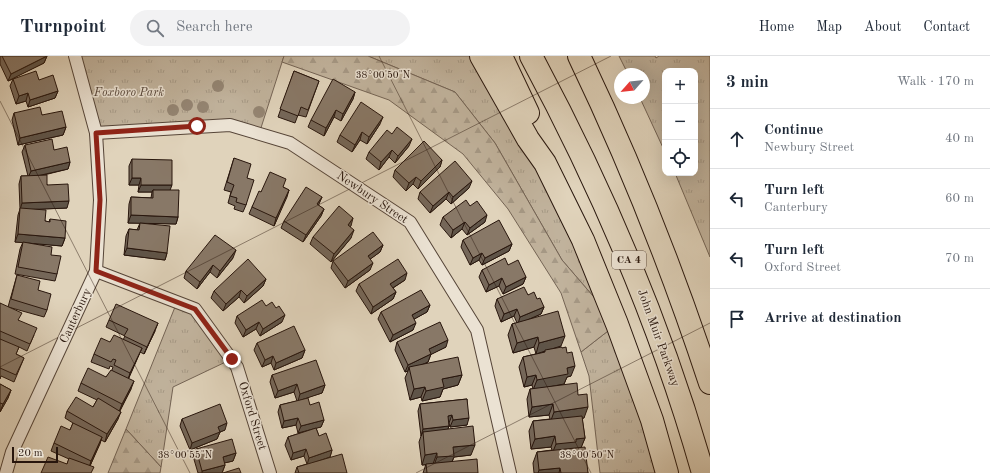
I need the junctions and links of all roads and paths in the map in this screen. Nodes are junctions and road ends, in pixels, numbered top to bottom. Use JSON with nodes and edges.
{"nodes":[{"id":1,"x":75,"y":56,"type":"edge"},
{"id":2,"x":481,"y":56,"type":"edge"},
{"id":3,"x":501,"y":56,"type":"edge"},
{"id":4,"x":531,"y":56,"type":"edge"},
{"id":5,"x":579,"y":56,"type":"edge"},
{"id":6,"x":96,"y":133,"type":"junction"},
{"id":7,"x":545,"y":163,"type":"junction"},
{"id":8,"x":96,"y":271,"type":"junction"},
{"id":9,"x":710,"y":383,"type":"edge"},
{"id":10,"x":6,"y":473,"type":"edge"},
{"id":11,"x":270,"y":473,"type":"edge"},
{"id":12,"x":510,"y":473,"type":"edge"},
{"id":13,"x":667,"y":473,"type":"edge"},
{"id":14,"x":703,"y":473,"type":"edge"}],
"edges":[{"from":1,"to":6,"type":"street","name":"Canterbury"},
{"from":2,"to":7,"type":"highway"},
{"from":3,"to":7,"type":"highway"},
{"from":4,"to":14,"type":"highway","name":"John Muir Parkway","number":"CA 4"},
{"from":5,"to":9,"type":"highway","number":"CA 4"},
{"from":6,"to":8,"type":"street","name":"Canterbury"},
{"from":6,"to":12,"type":"street","name":"Newbury Street"},
{"from":7,"to":13,"type":"highway"},
{"from":8,"to":10,"type":"street","name":"Canterbury"},
{"from":8,"to":11,"type":"street","name":"Oxford Street"}]}
